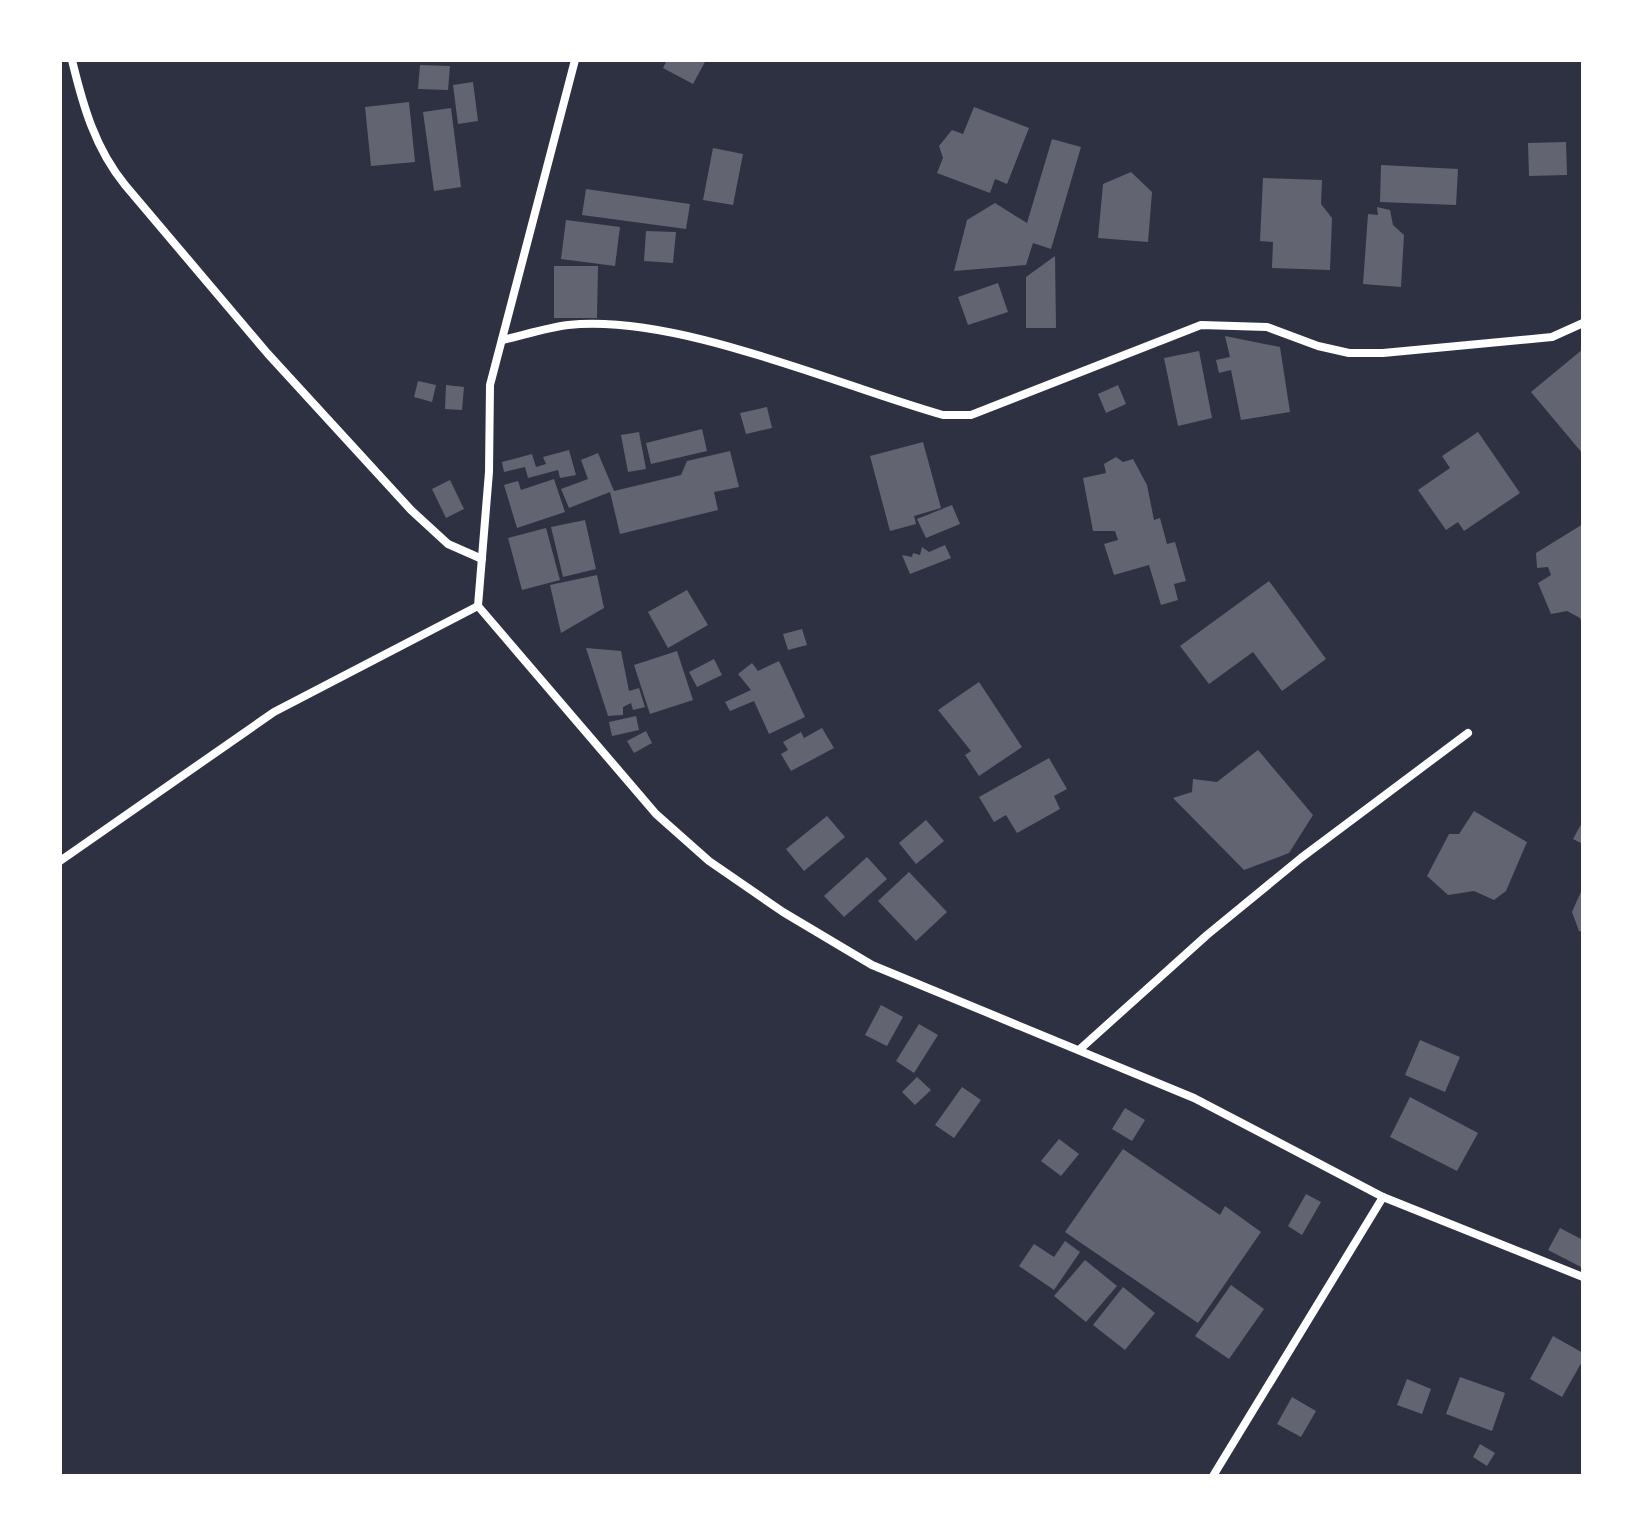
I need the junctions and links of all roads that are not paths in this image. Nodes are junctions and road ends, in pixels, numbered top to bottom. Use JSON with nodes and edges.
{"nodes":[{"id":1,"x":72,"y":60,"type":"edge"},
{"id":2,"x":575,"y":60,"type":"edge"},
{"id":3,"x":1583,"y":323,"type":"edge"},
{"id":4,"x":502,"y":340,"type":"junction"},
{"id":5,"x":482,"y":559,"type":"junction"},
{"id":6,"x":478,"y":606,"type":"junction"},
{"id":7,"x":1468,"y":733,"type":"dead end"},
{"id":8,"x":60,"y":861,"type":"edge"},
{"id":9,"x":1079,"y":1050,"type":"junction"},
{"id":10,"x":1383,"y":1197,"type":"junction"},
{"id":11,"x":1583,"y":1277,"type":"edge"},
{"id":12,"x":1213,"y":1476,"type":"edge"}],
"edges":[{"from":1,"to":5,"type":"street"},
{"from":2,"to":4,"type":"street"},
{"from":3,"to":4,"type":"street"},
{"from":4,"to":5,"type":"street"},
{"from":5,"to":6,"type":"street"},
{"from":6,"to":8,"type":"street"},
{"from":6,"to":9,"type":"street"},
{"from":7,"to":9,"type":"street"},
{"from":9,"to":10,"type":"street"},
{"from":10,"to":11,"type":"street"},
{"from":10,"to":12,"type":"street"}]}
